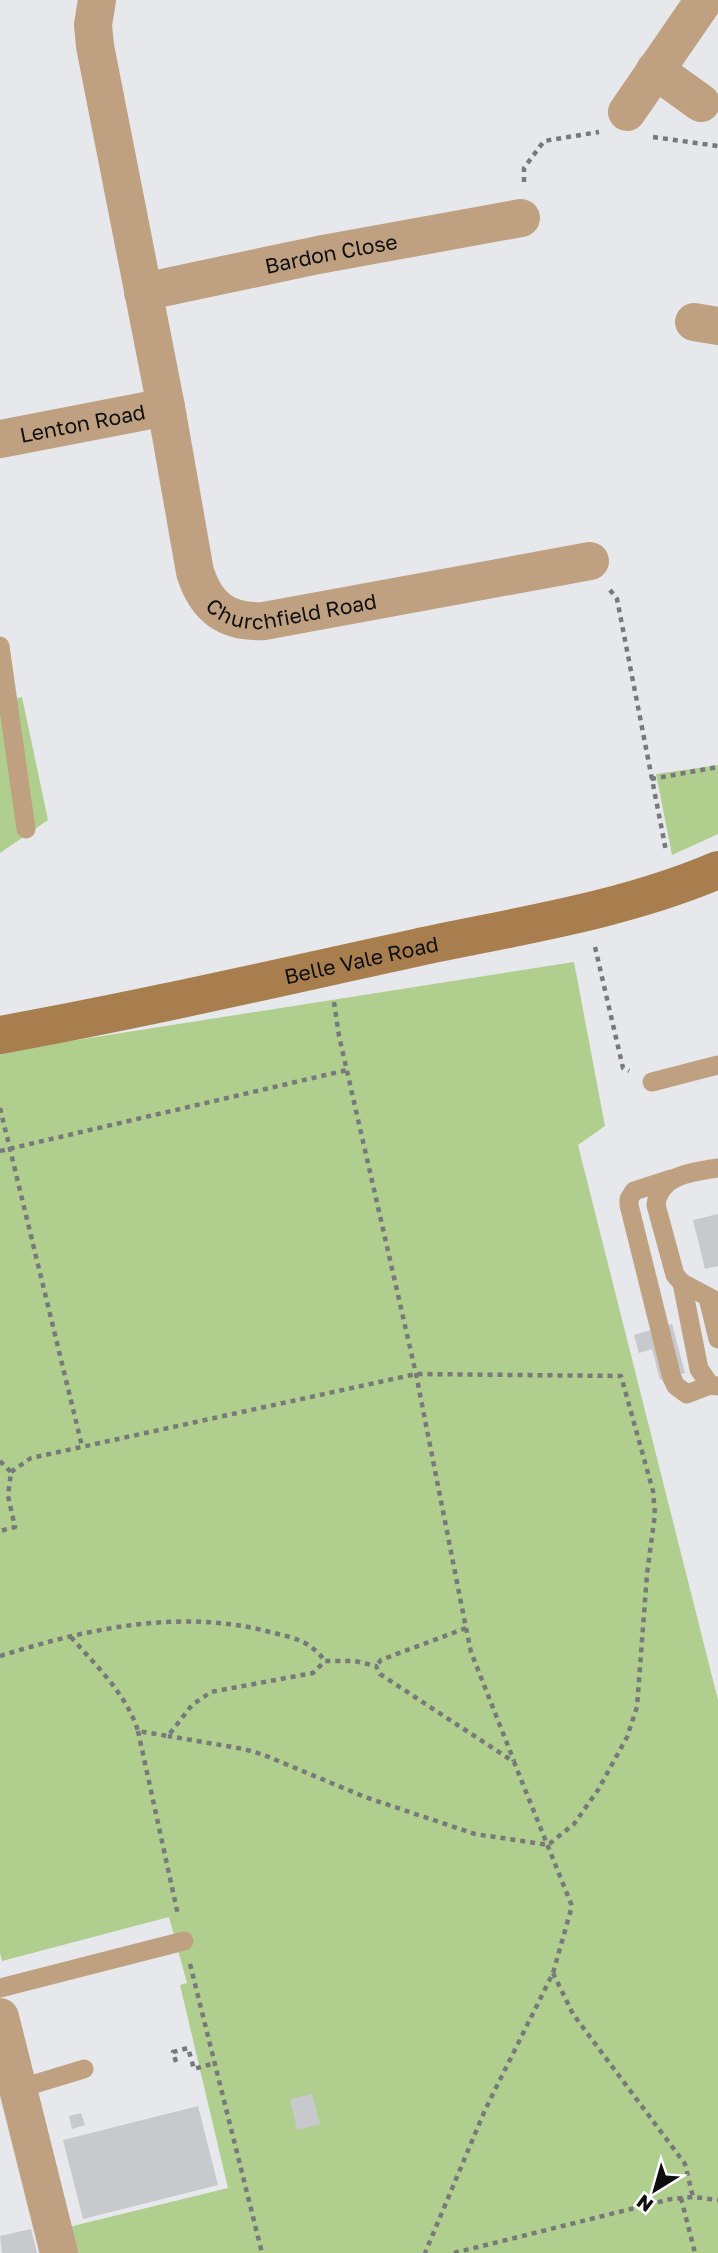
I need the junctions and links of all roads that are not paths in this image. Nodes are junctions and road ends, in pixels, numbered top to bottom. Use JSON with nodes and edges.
{"nodes":[{"id":1,"x":97,"y":0,"type":"edge"},
{"id":2,"x":704,"y":0,"type":"edge"},
{"id":3,"x":656,"y":70,"type":"junction"},
{"id":4,"x":701,"y":103,"type":"dead end"},
{"id":5,"x":627,"y":127,"type":"road end"},
{"id":6,"x":522,"y":218,"type":"road end"},
{"id":7,"x":143,"y":292,"type":"junction"},
{"id":8,"x":166,"y":407,"type":"junction"},
{"id":9,"x":0,"y":439,"type":"edge"},
{"id":10,"x":590,"y":561,"type":"road end"},
{"id":11,"x":0,"y":646,"type":"edge"},
{"id":12,"x":26,"y":829,"type":"dead end"},
{"id":13,"x":718,"y":870,"type":"edge"},
{"id":14,"x":0,"y":1035,"type":"edge"},
{"id":15,"x":718,"y":1065,"type":"edge"},
{"id":16,"x":652,"y":1082,"type":"road end"},
{"id":17,"x":718,"y":1168,"type":"edge"},
{"id":18,"x":671,"y":1179,"type":"junction"},
{"id":19,"x":682,"y":1283,"type":"junction"},
{"id":20,"x":713,"y":1300,"type":"edge"},
{"id":21,"x":718,"y":1339,"type":"edge"},
{"id":22,"x":714,"y":1386,"type":"edge"},
{"id":23,"x":184,"y":1941,"type":"road end"},
{"id":24,"x":0,"y":1988,"type":"edge"},
{"id":25,"x":0,"y":2017,"type":"edge"},
{"id":26,"x":84,"y":2069,"type":"dead end"},
{"id":27,"x":18,"y":2089,"type":"junction"},
{"id":28,"x":59,"y":2253,"type":"edge"}],
"edges":[{"from":1,"to":7,"type":"street","name":"Churchfield Road"},
{"from":2,"to":3,"type":"street"},
{"from":3,"to":4,"type":"street"},
{"from":3,"to":5,"type":"street"},
{"from":6,"to":7,"type":"street","name":"Bardon Close"},
{"from":7,"to":8,"type":"street","name":"Churchfield Road"},
{"from":8,"to":9,"type":"street","name":"Lenton Road"},
{"from":8,"to":10,"type":"street","name":"Churchfield Road"},
{"from":11,"to":12,"type":"lane"},
{"from":13,"to":14,"type":"main road","name":"Belle Vale Road"},
{"from":15,"to":16,"type":"lane"},
{"from":17,"to":18,"type":"lane"},
{"from":18,"to":19,"type":"lane"},
{"from":18,"to":22,"type":"lane"},
{"from":19,"to":20,"type":"lane"},
{"from":19,"to":22,"type":"lane"},
{"from":20,"to":21,"type":"lane"},
{"from":23,"to":24,"type":"lane"},
{"from":25,"to":27,"type":"street"},
{"from":26,"to":27,"type":"lane"},
{"from":27,"to":28,"type":"street"}]}
